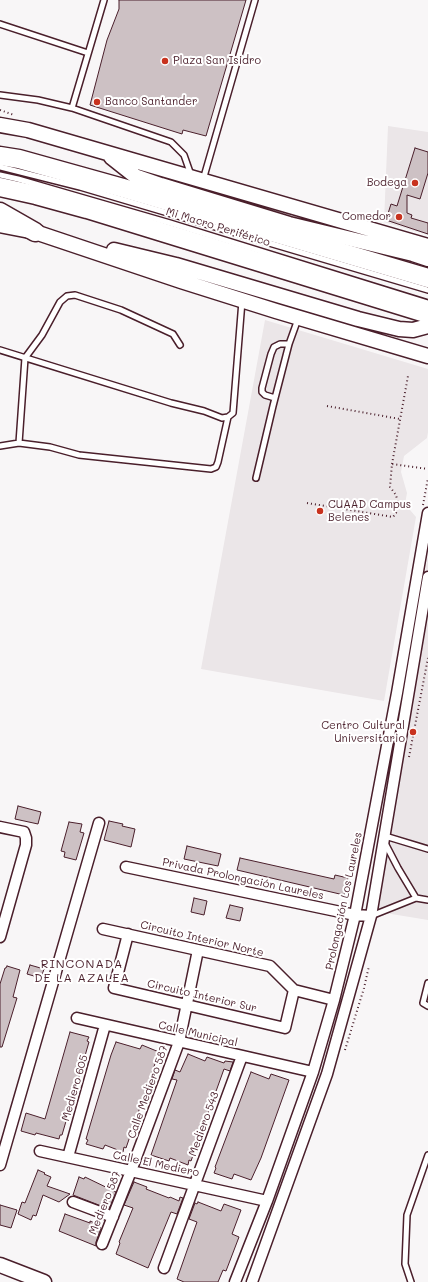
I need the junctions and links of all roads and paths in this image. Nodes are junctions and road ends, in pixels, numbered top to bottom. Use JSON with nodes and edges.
{"nodes":[{"id":1,"x":104,"y":0,"type":"edge"},
{"id":2,"x":255,"y":0,"type":"edge"},
{"id":3,"x":0,"y":24,"type":"edge"},
{"id":4,"x":88,"y":54,"type":"junction"},
{"id":5,"x":0,"y":94,"type":"edge"},
{"id":6,"x":72,"y":108,"type":"junction"},
{"id":7,"x":0,"y":115,"type":"edge"},
{"id":8,"x":0,"y":124,"type":"edge"},
{"id":9,"x":28,"y":130,"type":"junction"},
{"id":10,"x":106,"y":153,"type":"junction"},
{"id":11,"x":0,"y":155,"type":"edge"},
{"id":12,"x":0,"y":167,"type":"edge"},
{"id":13,"x":0,"y":175,"type":"edge"},
{"id":14,"x":198,"y":180,"type":"junction"},
{"id":15,"x":0,"y":187,"type":"edge"},
{"id":16,"x":0,"y":212,"type":"edge"},
{"id":17,"x":0,"y":225,"type":"edge"},
{"id":18,"x":35,"y":232,"type":"junction"},
{"id":19,"x":428,"y":246,"type":"edge"},
{"id":20,"x":83,"y":248,"type":"junction"},
{"id":21,"x":428,"y":259,"type":"edge"},
{"id":22,"x":428,"y":278,"type":"edge"},
{"id":23,"x":428,"y":290,"type":"edge"},
{"id":24,"x":242,"y":300,"type":"junction"},
{"id":25,"x":428,"y":303,"type":"edge"},
{"id":26,"x":428,"y":314,"type":"edge"},
{"id":27,"x":298,"y":318,"type":"junction"},
{"id":28,"x":428,"y":326,"type":"edge"},
{"id":29,"x":290,"y":344,"type":"junction"},
{"id":30,"x":180,"y":345,"type":"dead end"},
{"id":31,"x":0,"y":350,"type":"edge"},
{"id":32,"x":428,"y":356,"type":"edge"},
{"id":33,"x":25,"y":358,"type":"junction"},
{"id":34,"x":408,"y":376,"type":"dead end"},
{"id":35,"x":275,"y":398,"type":"junction"},
{"id":36,"x":327,"y":406,"type":"dead end"},
{"id":37,"x":228,"y":417,"type":"junction"},
{"id":38,"x":400,"y":419,"type":"junction"},
{"id":39,"x":19,"y":443,"type":"junction"},
{"id":40,"x":0,"y":446,"type":"edge"},
{"id":41,"x":392,"y":464,"type":"junction"},
{"id":42,"x":428,"y":469,"type":"edge"},
{"id":43,"x":256,"y":478,"type":"dead end"},
{"id":44,"x":428,"y":478,"type":"edge"},
{"id":45,"x":307,"y":503,"type":"dead end"},
{"id":46,"x":425,"y":509,"type":"edge"},
{"id":47,"x":428,"y":577,"type":"edge"},
{"id":48,"x":397,"y":693,"type":"junction"},
{"id":49,"x":408,"y":695,"type":"junction"},
{"id":50,"x":98,"y":824,"type":"dead end"},
{"id":51,"x":0,"y":827,"type":"edge"},
{"id":52,"x":385,"y":839,"type":"junction"},
{"id":53,"x":428,"y":849,"type":"edge"},
{"id":54,"x":126,"y":867,"type":"dead end"},
{"id":55,"x":416,"y":898,"type":"junction"},
{"id":56,"x":428,"y":900,"type":"edge"},
{"id":57,"x":356,"y":915,"type":"junction"},
{"id":58,"x":371,"y":916,"type":"junction"},
{"id":59,"x":103,"y":929,"type":"dead end"},
{"id":60,"x":128,"y":934,"type":"junction"},
{"id":61,"x":0,"y":937,"type":"edge"},
{"id":62,"x":198,"y":950,"type":"junction"},
{"id":63,"x":428,"y":983,"type":"edge"},
{"id":64,"x":294,"y":990,"type":"junction"},
{"id":65,"x":334,"y":1000,"type":"junction"},
{"id":66,"x":186,"y":1005,"type":"junction"},
{"id":67,"x":428,"y":1006,"type":"edge"},
{"id":68,"x":77,"y":1018,"type":"dead end"},
{"id":69,"x":105,"y":1025,"type":"junction"},
{"id":70,"x":179,"y":1042,"type":"junction"},
{"id":71,"x":242,"y":1056,"type":"junction"},
{"id":72,"x":313,"y":1072,"type":"junction"},
{"id":73,"x":40,"y":1151,"type":"dead end"},
{"id":74,"x":428,"y":1155,"type":"edge"},
{"id":75,"x":68,"y":1157,"type":"junction"},
{"id":76,"x":0,"y":1165,"type":"edge"},
{"id":77,"x":132,"y":1171,"type":"junction"},
{"id":78,"x":195,"y":1184,"type":"junction"},
{"id":79,"x":267,"y":1201,"type":"junction"},
{"id":80,"x":73,"y":1202,"type":"dead end"},
{"id":81,"x":113,"y":1217,"type":"junction"},
{"id":82,"x":102,"y":1244,"type":"dead end"},
{"id":83,"x":0,"y":1265,"type":"edge"},
{"id":84,"x":164,"y":1268,"type":"dead end"},
{"id":85,"x":44,"y":1282,"type":"edge"},
{"id":86,"x":235,"y":1282,"type":"edge"},
{"id":87,"x":252,"y":1282,"type":"edge"},
{"id":88,"x":411,"y":1282,"type":"edge"}],
"edges":[{"from":1,"to":4,"type":"lane"},
{"from":2,"to":14,"type":"lane"},
{"from":3,"to":4,"type":"lane"},
{"from":4,"to":6,"type":"lane"},
{"from":5,"to":6,"type":"lane"},
{"from":6,"to":14,"type":"lane"},
{"from":7,"to":9,"type":"main road"},
{"from":8,"to":9,"type":"main road"},
{"from":9,"to":10,"type":"main road"},
{"from":10,"to":14,"type":"main road"},
{"from":10,"to":21,"type":"main road"},
{"from":11,"to":22,"type":"highway"},
{"from":12,"to":23,"type":"lane","name":"Mi Macro Periférico"},
{"from":13,"to":25,"type":"lane","name":"Mi Macro Periférico"},
{"from":14,"to":19,"type":"main road"},
{"from":15,"to":26,"type":"highway"},
{"from":16,"to":18,"type":"highway"},
{"from":17,"to":18,"type":"main road"},
{"from":18,"to":20,"type":"main road"},
{"from":20,"to":24,"type":"main road"},
{"from":20,"to":28,"type":"main road"},
{"from":24,"to":27,"type":"main road"},
{"from":24,"to":37,"type":"lane"},
{"from":27,"to":29,"type":"lane"},
{"from":27,"to":32,"type":"main road"},
{"from":29,"to":35,"type":"lane"},
{"from":29,"to":35,"type":"lane"},
{"from":30,"to":33,"type":"lane"},
{"from":31,"to":33,"type":"lane"},
{"from":33,"to":37,"type":"lane"},
{"from":33,"to":39,"type":"lane"},
{"from":34,"to":38,"type":"path"},
{"from":35,"to":43,"type":"lane"},
{"from":36,"to":38,"type":"path"},
{"from":37,"to":39,"type":"lane"},
{"from":38,"to":41,"type":"path"},
{"from":39,"to":40,"type":"lane"},
{"from":41,"to":42,"type":"path"},
{"from":41,"to":45,"type":"path"},
{"from":44,"to":46,"type":"path"},
{"from":46,"to":48,"type":"street","name":"Prolongación Los Laureles"},
{"from":47,"to":49,"type":"street"},
{"from":48,"to":49,"type":"street"},
{"from":48,"to":57,"type":"street","name":"Prolongación Los Laureles"},
{"from":49,"to":52,"type":"street"},
{"from":50,"to":76,"type":"street"},
{"from":51,"to":61,"type":"street"},
{"from":52,"to":53,"type":"lane"},
{"from":52,"to":55,"type":"lane"},
{"from":52,"to":58,"type":"street"},
{"from":54,"to":57,"type":"street","name":"Privada Prolongación Laureles"},
{"from":55,"to":56,"type":"lane"},
{"from":55,"to":58,"type":"lane"},
{"from":57,"to":58,"type":"street","name":"Privada Prolongación Laureles"},
{"from":57,"to":65,"type":"street","name":"Prolongación Los Laureles"},
{"from":58,"to":87,"type":"street"},
{"from":59,"to":60,"type":"street","name":"Circuito Interior Norte"},
{"from":60,"to":62,"type":"street","name":"Circuito Interior Norte"},
{"from":60,"to":66,"type":"street","name":"Circuito Interior Sur"},
{"from":62,"to":64,"type":"street","name":"Circuito Interior Norte"},
{"from":62,"to":66,"type":"street","name":"Calle Mediero 587"},
{"from":63,"to":67,"type":"lane"},
{"from":64,"to":65,"type":"street"},
{"from":64,"to":66,"type":"street","name":"Circuito Interior Sur"},
{"from":65,"to":72,"type":"street","name":"Prolongación Los Laureles"},
{"from":66,"to":70,"type":"street","name":"Calle Mediero 587"},
{"from":68,"to":69,"type":"street","name":"Calle Municipal"},
{"from":69,"to":70,"type":"street","name":"Calle Municipal"},
{"from":69,"to":75,"type":"street","name":"Mediero 605"},
{"from":70,"to":71,"type":"street","name":"Calle Municipal"},
{"from":70,"to":77,"type":"street","name":"Calle Mediero 587"},
{"from":71,"to":72,"type":"street","name":"Calle Municipal"},
{"from":71,"to":78,"type":"street","name":"Mediero 543"},
{"from":72,"to":79,"type":"street","name":"Prolongación Los Laureles"},
{"from":73,"to":75,"type":"street","name":"Calle El Mediero"},
{"from":74,"to":88,"type":"lane"},
{"from":75,"to":77,"type":"street","name":"Calle El Mediero"},
{"from":77,"to":78,"type":"street","name":"Calle El Mediero"},
{"from":77,"to":81,"type":"street","name":"Mediero 587"},
{"from":78,"to":79,"type":"street","name":"Calle El Mediero"},
{"from":78,"to":84,"type":"street","name":"Mediero 543"},
{"from":79,"to":86,"type":"street","name":"Prolongación Los Laureles"},
{"from":80,"to":81,"type":"street"},
{"from":81,"to":82,"type":"street","name":"Mediero 587"},
{"from":83,"to":85,"type":"main road"}]}
